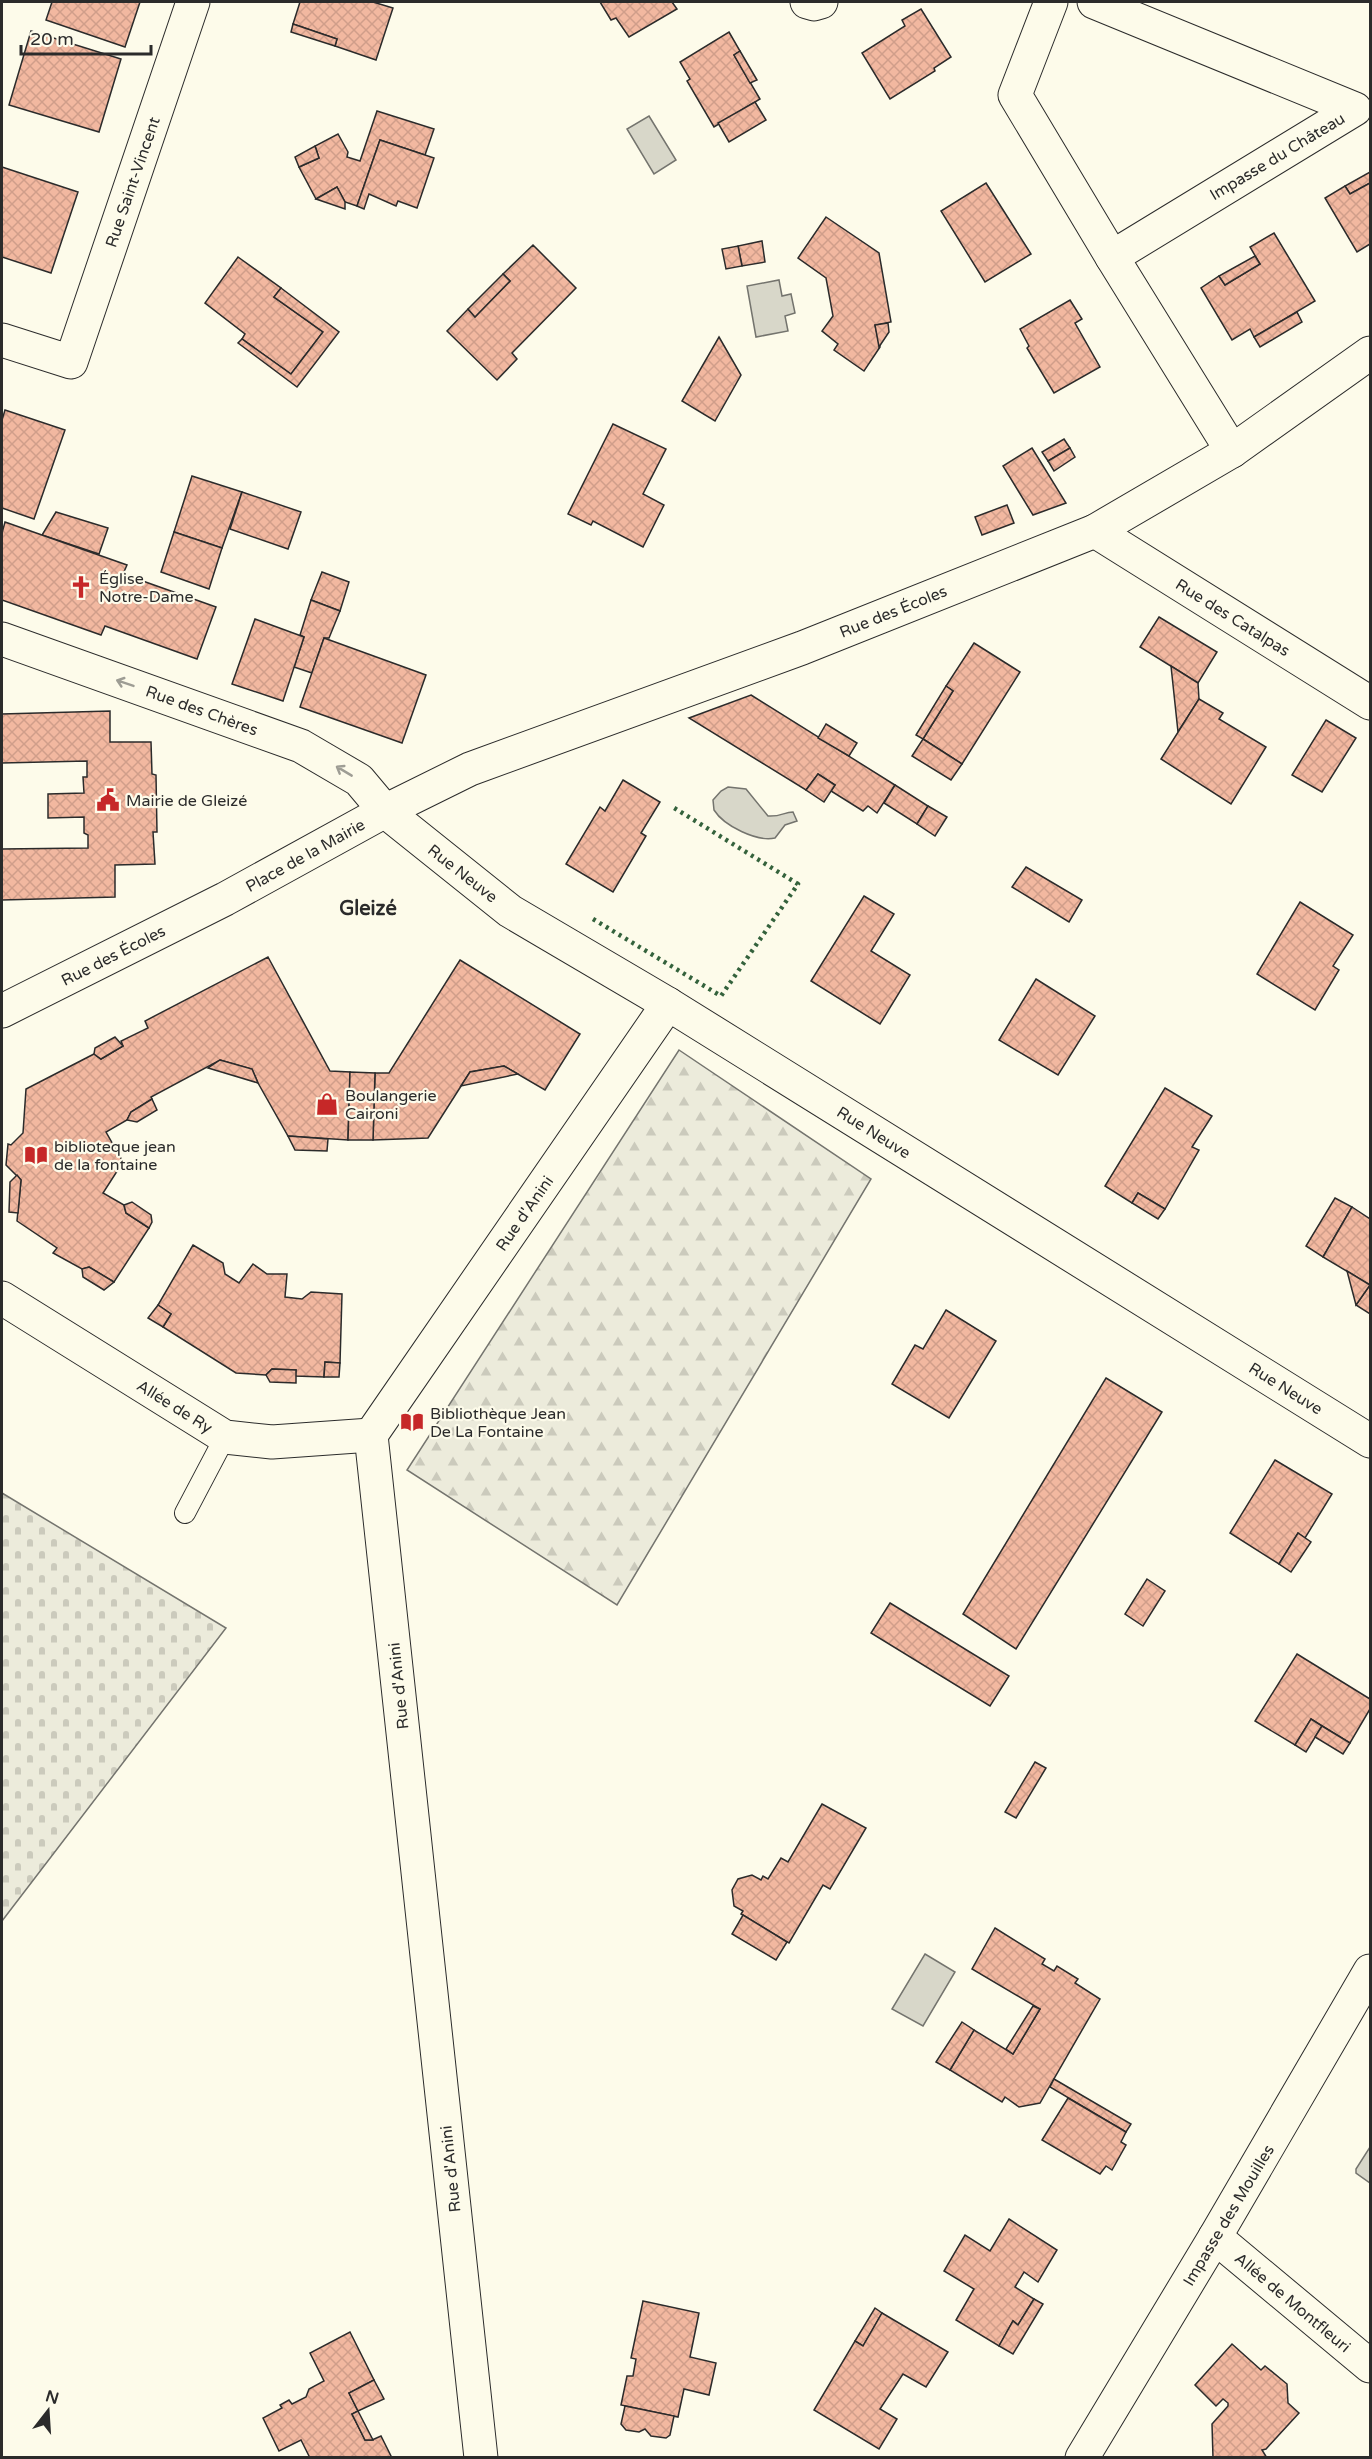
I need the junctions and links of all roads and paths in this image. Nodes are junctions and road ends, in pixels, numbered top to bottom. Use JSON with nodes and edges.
{"nodes":[{"id":1,"x":193,"y":2,"type":"edge"},
{"id":2,"x":807,"y":2,"type":"edge"},
{"id":3,"x":820,"y":2,"type":"edge"},
{"id":4,"x":1051,"y":2,"type":"edge"},
{"id":5,"x":1094,"y":2,"type":"edge"},
{"id":6,"x":1112,"y":257,"type":"junction"},
{"id":7,"x":2,"y":340,"type":"edge"},
{"id":8,"x":1371,"y":353,"type":"edge"},
{"id":9,"x":1232,"y":451,"type":"junction"},
{"id":10,"x":1095,"y":531,"type":"junction"},
{"id":11,"x":2,"y":639,"type":"edge"},
{"id":12,"x":1371,"y":703,"type":"edge"},
{"id":13,"x":385,"y":811,"type":"junction"},
{"id":14,"x":225,"y":898,"type":"joint"},
{"id":15,"x":668,"y":1004,"type":"junction"},
{"id":16,"x":2,"y":1011,"type":"edge"},
{"id":17,"x":2,"y":1298,"type":"edge"},
{"id":18,"x":370,"y":1435,"type":"junction"},
{"id":19,"x":225,"y":1437,"type":"junction"},
{"id":20,"x":1371,"y":1441,"type":"edge"},
{"id":21,"x":185,"y":1513,"type":"dead end"},
{"id":22,"x":1371,"y":1971,"type":"edge"},
{"id":23,"x":1215,"y":2237,"type":"junction"},
{"id":24,"x":1371,"y":2366,"type":"edge"},
{"id":25,"x":481,"y":2457,"type":"edge"},
{"id":26,"x":1082,"y":2457,"type":"edge"}],
"edges":[{"from":1,"to":7,"type":"street","name":"Rue Saint-Vincent"},
{"from":2,"to":3,"type":"street"},
{"from":4,"to":6,"type":"street"},
{"from":5,"to":6,"type":"street","name":"Impasse du Château"},
{"from":6,"to":9,"type":"street"},
{"from":8,"to":9,"type":"street","name":"Rue des Écoles"},
{"from":9,"to":10,"type":"street","name":"Rue des Écoles"},
{"from":10,"to":12,"type":"street","name":"Rue des Catalpas"},
{"from":10,"to":13,"type":"street","name":"Rue des Écoles"},
{"from":13,"to":11,"type":"street","name":"Rue des Chères","one_way":true},
{"from":13,"to":14,"type":"street","name":"Place de la Mairie"},
{"from":13,"to":15,"type":"street","name":"Rue Neuve"},
{"from":14,"to":16,"type":"street","name":"Rue des Écoles"},
{"from":15,"to":18,"type":"street","name":"Rue d'Anini"},
{"from":15,"to":20,"type":"street","name":"Rue Neuve"},
{"from":17,"to":19,"type":"street","name":"Allée de Ry"},
{"from":18,"to":19,"type":"street","name":"Allée de Ry"},
{"from":18,"to":25,"type":"street","name":"Rue d'Anini"},
{"from":19,"to":21,"type":"lane"},
{"from":22,"to":23,"type":"street","name":"Impasse des Mouilles"},
{"from":23,"to":24,"type":"street","name":"Allée de Montfleuri"},
{"from":23,"to":26,"type":"street","name":"Impasse des Mouilles"}]}
